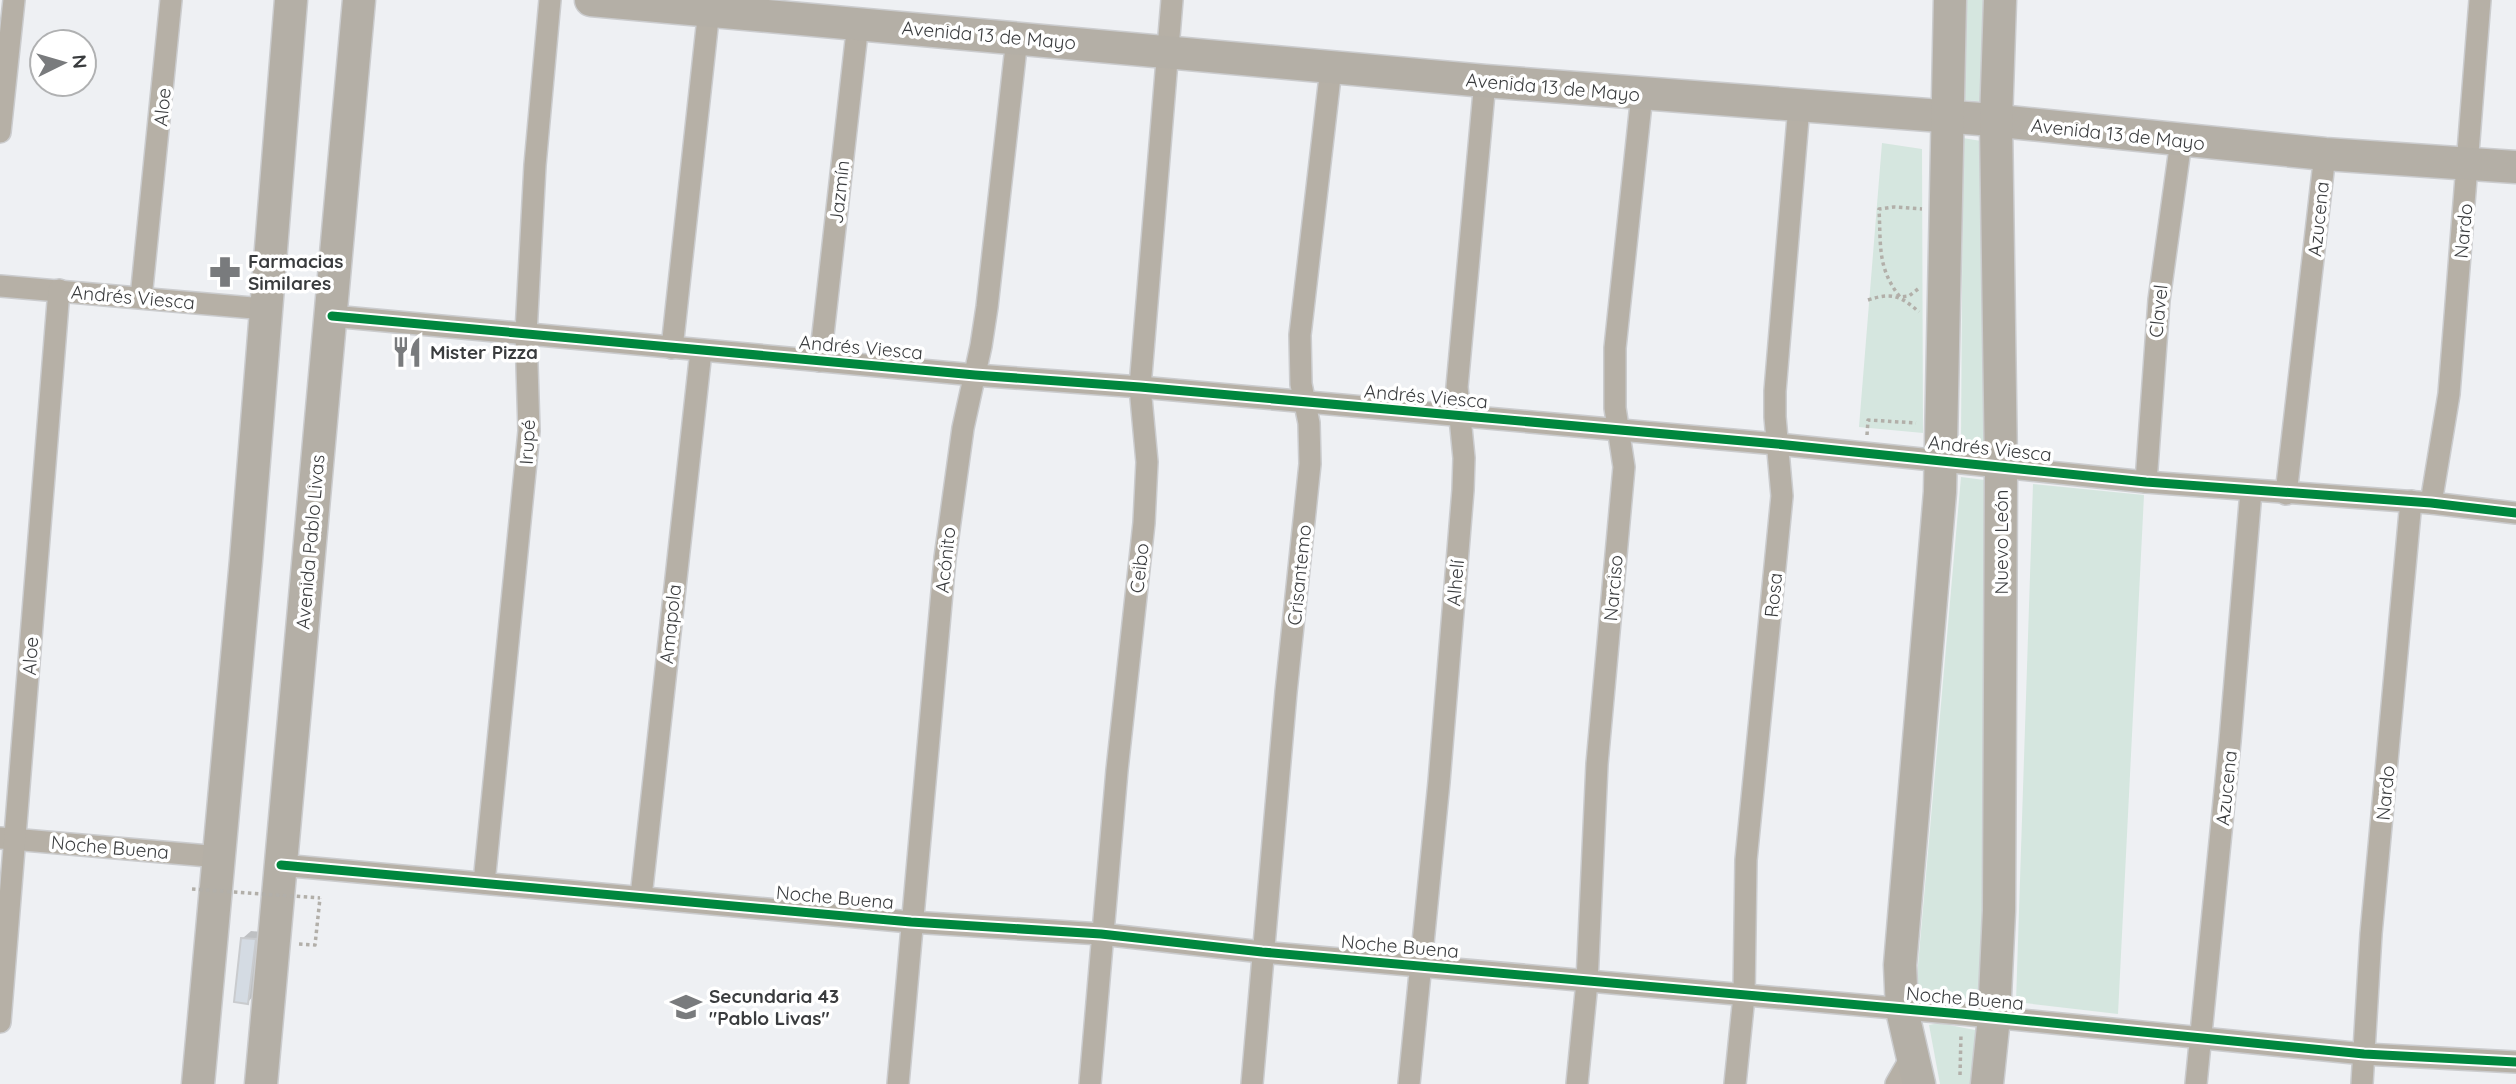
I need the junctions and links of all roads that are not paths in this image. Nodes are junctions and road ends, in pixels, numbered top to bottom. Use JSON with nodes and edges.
{"nodes":[{"id":1,"x":14,"y":0,"type":"edge"},
{"id":2,"x":171,"y":0,"type":"edge"},
{"id":3,"x":291,"y":0,"type":"edge"},
{"id":4,"x":359,"y":0,"type":"edge"},
{"id":5,"x":550,"y":0,"type":"edge"},
{"id":6,"x":591,"y":0,"type":"edge"},
{"id":7,"x":1172,"y":0,"type":"edge"},
{"id":8,"x":1950,"y":0,"type":"edge"},
{"id":9,"x":2000,"y":0,"type":"edge"},
{"id":10,"x":2480,"y":0,"type":"edge"},
{"id":11,"x":710,"y":6,"type":"edge"},
{"id":12,"x":858,"y":23,"type":"junction"},
{"id":13,"x":1017,"y":38,"type":"junction"},
{"id":14,"x":1168,"y":52,"type":"junction"},
{"id":15,"x":1331,"y":68,"type":"junction"},
{"id":16,"x":1485,"y":81,"type":"junction"},
{"id":17,"x":1642,"y":94,"type":"junction"},
{"id":18,"x":1799,"y":106,"type":"junction"},
{"id":19,"x":1948,"y":117,"type":"junction"},
{"id":20,"x":1996,"y":121,"type":"junction"},
{"id":21,"x":0,"y":132,"type":"edge"},
{"id":22,"x":2181,"y":141,"type":"junction"},
{"id":23,"x":2325,"y":154,"type":"junction"},
{"id":24,"x":2469,"y":163,"type":"junction"},
{"id":25,"x":2516,"y":167,"type":"edge"},
{"id":26,"x":0,"y":286,"type":"edge"},
{"id":27,"x":59,"y":290,"type":"junction"},
{"id":28,"x":141,"y":298,"type":"junction"},
{"id":29,"x":265,"y":309,"type":"junction"},
{"id":30,"x":331,"y":316,"type":"junction"},
{"id":31,"x":526,"y":333,"type":"junction"},
{"id":32,"x":672,"y":348,"type":"junction"},
{"id":33,"x":701,"y":351,"type":"junction"},
{"id":34,"x":820,"y":360,"type":"junction"},
{"id":35,"x":975,"y":375,"type":"junction"},
{"id":36,"x":1140,"y":387,"type":"junction"},
{"id":37,"x":1306,"y":403,"type":"junction"},
{"id":38,"x":1458,"y":416,"type":"junction"},
{"id":39,"x":1618,"y":431,"type":"junction"},
{"id":40,"x":1777,"y":444,"type":"junction"},
{"id":41,"x":1942,"y":461,"type":"junction"},
{"id":42,"x":2001,"y":467,"type":"junction"},
{"id":43,"x":2146,"y":482,"type":"junction"},
{"id":44,"x":2252,"y":491,"type":"junction"},
{"id":45,"x":2286,"y":494,"type":"junction"},
{"id":46,"x":2421,"y":502,"type":"junction"},
{"id":47,"x":2516,"y":513,"type":"edge"},
{"id":48,"x":8,"y":838,"type":"edge"},
{"id":49,"x":220,"y":857,"type":"junction"},
{"id":50,"x":281,"y":865,"type":"junction"},
{"id":51,"x":484,"y":883,"type":"junction"},
{"id":52,"x":641,"y":897,"type":"junction"},
{"id":53,"x":911,"y":922,"type":"junction"},
{"id":54,"x":1101,"y":934,"type":"junction"},
{"id":55,"x":1262,"y":952,"type":"junction"},
{"id":56,"x":1421,"y":965,"type":"junction"},
{"id":57,"x":1587,"y":982,"type":"junction"},
{"id":58,"x":1744,"y":996,"type":"junction"},
{"id":59,"x":1902,"y":1010,"type":"junction"},
{"id":60,"x":1994,"y":1017,"type":"junction"},
{"id":61,"x":0,"y":1022,"type":"edge"},
{"id":62,"x":2201,"y":1037,"type":"junction"},
{"id":63,"x":2364,"y":1054,"type":"junction"},
{"id":64,"x":2516,"y":1062,"type":"edge"},
{"id":65,"x":1916,"y":1070,"type":"edge"},
{"id":66,"x":198,"y":1084,"type":"edge"},
{"id":67,"x":261,"y":1084,"type":"edge"},
{"id":68,"x":898,"y":1084,"type":"edge"},
{"id":69,"x":1090,"y":1084,"type":"edge"},
{"id":70,"x":1252,"y":1084,"type":"edge"},
{"id":71,"x":1409,"y":1084,"type":"edge"},
{"id":72,"x":1577,"y":1084,"type":"edge"},
{"id":73,"x":1735,"y":1084,"type":"edge"},
{"id":74,"x":1896,"y":1084,"type":"edge"},
{"id":75,"x":1973,"y":1084,"type":"edge"},
{"id":76,"x":2196,"y":1084,"type":"edge"},
{"id":77,"x":2362,"y":1084,"type":"edge"}],
"edges":[{"from":1,"to":21,"type":"street"},
{"from":2,"to":28,"type":"street","name":"Aloe"},
{"from":3,"to":29,"type":"street"},
{"from":4,"to":30,"type":"street","name":"Avenida Pablo Livas"},
{"from":5,"to":31,"type":"street","name":"Irupé"},
{"from":6,"to":11,"type":"street","name":"Avenida 13 de Mayo"},
{"from":7,"to":14,"type":"street","name":"Ceibo"},
{"from":8,"to":19,"type":"street"},
{"from":9,"to":20,"type":"street","name":"Nuevo León"},
{"from":10,"to":24,"type":"street","name":"Nardo"},
{"from":11,"to":12,"type":"street","name":"Avenida 13 de Mayo"},
{"from":11,"to":32,"type":"street"},
{"from":12,"to":13,"type":"street","name":"Avenida 13 de Mayo"},
{"from":12,"to":34,"type":"street","name":"Jazmín"},
{"from":13,"to":14,"type":"street","name":"Avenida 13 de Mayo"},
{"from":13,"to":35,"type":"street","name":"Acónito"},
{"from":14,"to":15,"type":"street","name":"Avenida 13 de Mayo"},
{"from":14,"to":36,"type":"street","name":"Ceibo"},
{"from":15,"to":16,"type":"street","name":"Avenida 13 de Mayo"},
{"from":15,"to":37,"type":"street","name":"Crisantemo"},
{"from":16,"to":17,"type":"street","name":"Avenida 13 de Mayo"},
{"from":16,"to":38,"type":"street","name":"Alhelí"},
{"from":17,"to":18,"type":"street","name":"Avenida 13 de Mayo"},
{"from":17,"to":39,"type":"street","name":"Narciso"},
{"from":18,"to":19,"type":"street","name":"Avenida 13 de Mayo"},
{"from":18,"to":40,"type":"street","name":"Rosa"},
{"from":19,"to":20,"type":"street","name":"Avenida 13 de Mayo"},
{"from":19,"to":41,"type":"street"},
{"from":20,"to":22,"type":"street","name":"Avenida 13 de Mayo"},
{"from":20,"to":42,"type":"street","name":"Nuevo León"},
{"from":22,"to":23,"type":"street","name":"Avenida 13 de Mayo"},
{"from":22,"to":43,"type":"street","name":"Clavel"},
{"from":23,"to":24,"type":"street","name":"Avenida 13 de Mayo"},
{"from":23,"to":45,"type":"street","name":"Azucena"},
{"from":24,"to":25,"type":"street","name":"Avenida 13 de Mayo"},
{"from":24,"to":46,"type":"street","name":"Nardo"},
{"from":26,"to":27,"type":"street","name":"Andrés Viesca"},
{"from":27,"to":28,"type":"street","name":"Andrés Viesca"},
{"from":27,"to":48,"type":"street","name":"Aloe"},
{"from":28,"to":29,"type":"street","name":"Andrés Viesca"},
{"from":29,"to":49,"type":"street"},
{"from":30,"to":31,"type":"street","name":"Andrés Viesca"},
{"from":30,"to":50,"type":"street","name":"Avenida Pablo Livas"},
{"from":31,"to":32,"type":"street","name":"Andrés Viesca"},
{"from":31,"to":51,"type":"street","name":"Irupé"},
{"from":32,"to":33,"type":"street","name":"Andrés Viesca"},
{"from":33,"to":34,"type":"street","name":"Andrés Viesca"},
{"from":33,"to":52,"type":"street","name":"Amapola"},
{"from":34,"to":35,"type":"street","name":"Andrés Viesca"},
{"from":35,"to":36,"type":"street","name":"Andrés Viesca"},
{"from":35,"to":53,"type":"street","name":"Acónito"},
{"from":36,"to":37,"type":"street","name":"Andrés Viesca"},
{"from":36,"to":54,"type":"street","name":"Ceibo"},
{"from":37,"to":38,"type":"street","name":"Andrés Viesca"},
{"from":37,"to":55,"type":"street","name":"Crisantemo"},
{"from":38,"to":39,"type":"street","name":"Andrés Viesca"},
{"from":38,"to":56,"type":"street","name":"Alhelí"},
{"from":39,"to":40,"type":"street","name":"Andrés Viesca"},
{"from":39,"to":57,"type":"street","name":"Narciso"},
{"from":40,"to":41,"type":"street","name":"Andrés Viesca"},
{"from":40,"to":58,"type":"street","name":"Rosa"},
{"from":41,"to":42,"type":"street","name":"Andrés Viesca"},
{"from":41,"to":59,"type":"street"},
{"from":42,"to":43,"type":"street","name":"Andrés Viesca"},
{"from":42,"to":60,"type":"street","name":"Nuevo León"},
{"from":43,"to":44,"type":"street","name":"Andrés Viesca"},
{"from":44,"to":45,"type":"street","name":"Andrés Viesca"},
{"from":44,"to":62,"type":"street","name":"Azucena"},
{"from":45,"to":46,"type":"street","name":"Andrés Viesca"},
{"from":46,"to":47,"type":"street","name":"Andrés Viesca"},
{"from":46,"to":63,"type":"street","name":"Nardo"},
{"from":48,"to":49,"type":"street","name":"Noche Buena"},
{"from":48,"to":61,"type":"street","name":"Aloe"},
{"from":49,"to":66,"type":"street"},
{"from":50,"to":51,"type":"street","name":"Noche Buena"},
{"from":50,"to":67,"type":"street","name":"Avenida Pablo Livas"},
{"from":51,"to":52,"type":"street","name":"Noche Buena"},
{"from":52,"to":53,"type":"street","name":"Noche Buena"},
{"from":53,"to":54,"type":"street","name":"Noche Buena"},
{"from":53,"to":68,"type":"street","name":"Acónito"},
{"from":54,"to":55,"type":"street","name":"Noche Buena"},
{"from":54,"to":69,"type":"street","name":"Ceibo"},
{"from":55,"to":56,"type":"street","name":"Noche Buena"},
{"from":55,"to":70,"type":"street","name":"Crisantemo"},
{"from":56,"to":57,"type":"street","name":"Noche Buena"},
{"from":56,"to":71,"type":"street","name":"Alhelí"},
{"from":57,"to":58,"type":"street","name":"Noche Buena"},
{"from":57,"to":72,"type":"street","name":"Narciso"},
{"from":58,"to":59,"type":"street","name":"Noche Buena"},
{"from":58,"to":73,"type":"street","name":"Rosa"},
{"from":59,"to":60,"type":"street","name":"Noche Buena"},
{"from":59,"to":65,"type":"street"},
{"from":60,"to":62,"type":"street","name":"Noche Buena"},
{"from":60,"to":75,"type":"street","name":"Nuevo León"},
{"from":62,"to":63,"type":"street","name":"Noche Buena"},
{"from":62,"to":76,"type":"street","name":"Azucena"},
{"from":63,"to":64,"type":"street","name":"Noche Buena"},
{"from":63,"to":77,"type":"street","name":"Nardo"},
{"from":65,"to":74,"type":"street"}]}
